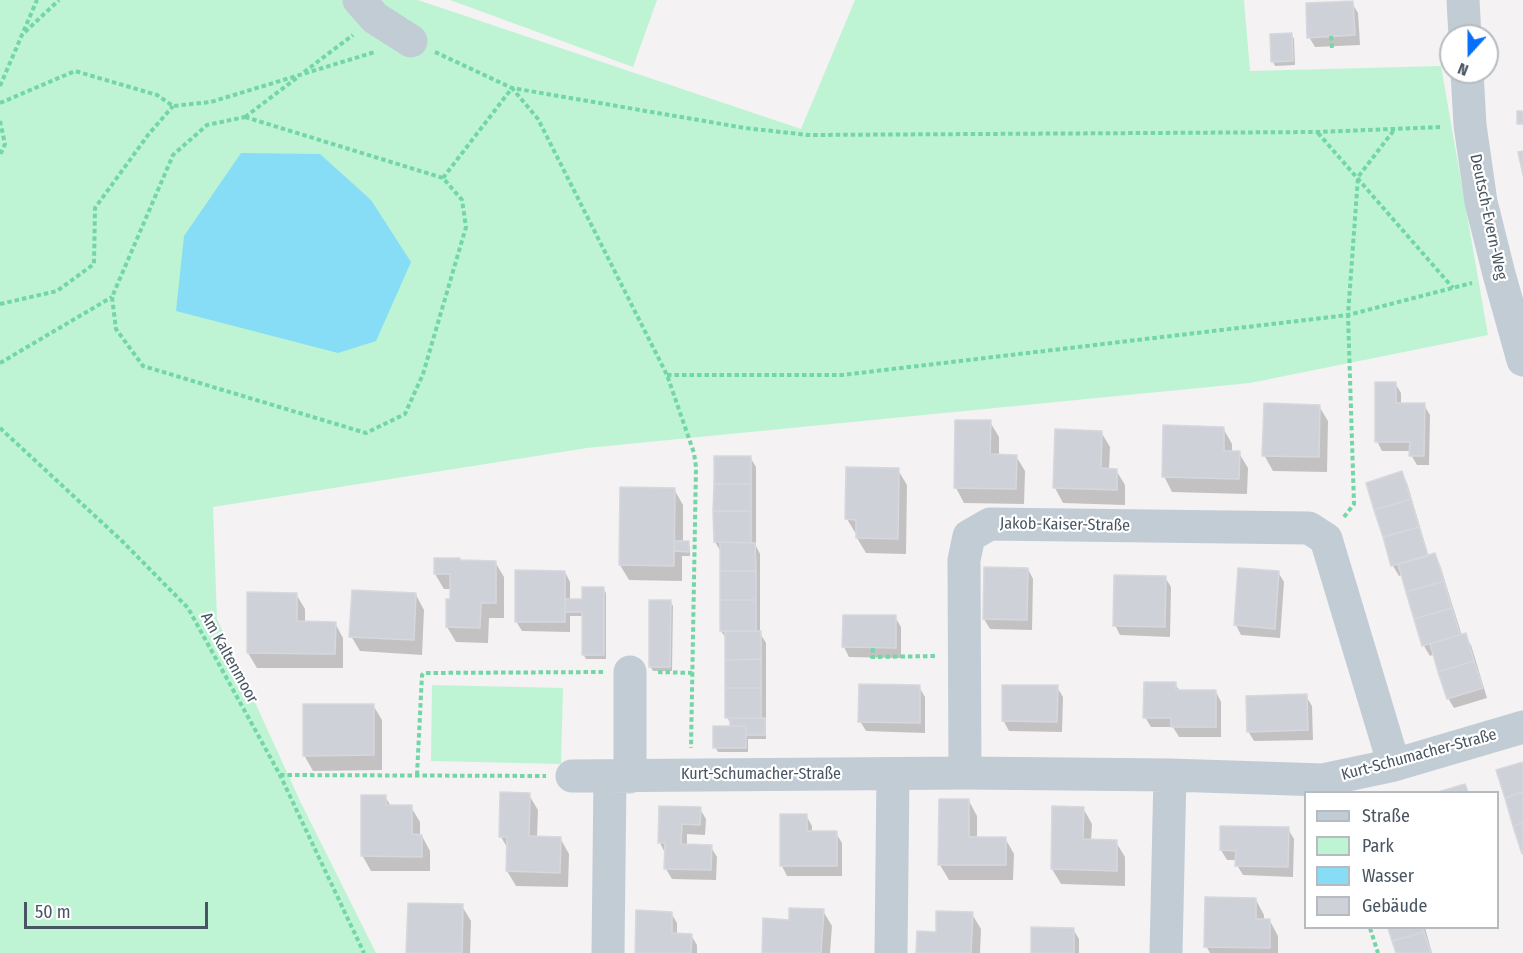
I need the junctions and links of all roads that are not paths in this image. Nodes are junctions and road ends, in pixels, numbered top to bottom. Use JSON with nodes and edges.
{"nodes":[{"id":1,"x":1463,"y":0,"type":"edge"},
{"id":2,"x":367,"y":9,"type":"edge"},
{"id":3,"x":1464,"y":24,"type":"edge"},
{"id":4,"x":411,"y":41,"type":"road end"},
{"id":5,"x":1468,"y":84,"type":"edge"},
{"id":6,"x":1523,"y":360,"type":"edge"},
{"id":7,"x":630,"y":672,"type":"road end"},
{"id":8,"x":1523,"y":727,"type":"edge"},
{"id":9,"x":1394,"y":765,"type":"junction"},
{"id":10,"x":965,"y":773,"type":"junction"},
{"id":11,"x":893,"y":774,"type":"junction"},
{"id":12,"x":1170,"y":775,"type":"junction"},
{"id":13,"x":572,"y":776,"type":"road end"},
{"id":14,"x":620,"y":777,"type":"junction"},
{"id":15,"x":608,"y":953,"type":"edge"},
{"id":16,"x":891,"y":953,"type":"edge"},
{"id":17,"x":1166,"y":953,"type":"edge"}],
"edges":[{"from":1,"to":3,"type":"street"},
{"from":2,"to":4,"type":"street"},
{"from":5,"to":6,"type":"street","name":"Deutsch-Evern-Weg"},
{"from":7,"to":14,"type":"street"},
{"from":8,"to":9,"type":"street","name":"Kurt-Schumacher-Straße"},
{"from":9,"to":10,"type":"street","name":"Jakob-Kaiser-Straße"},
{"from":9,"to":12,"type":"street","name":"Kurt-Schumacher-Straße"},
{"from":10,"to":11,"type":"street","name":"Kurt-Schumacher-Straße"},
{"from":10,"to":12,"type":"street","name":"Kurt-Schumacher-Straße"},
{"from":11,"to":14,"type":"street","name":"Kurt-Schumacher-Straße"},
{"from":11,"to":16,"type":"street"},
{"from":12,"to":17,"type":"street"},
{"from":13,"to":14,"type":"street","name":"Kurt-Schumacher-Straße"},
{"from":14,"to":15,"type":"street"}]}
